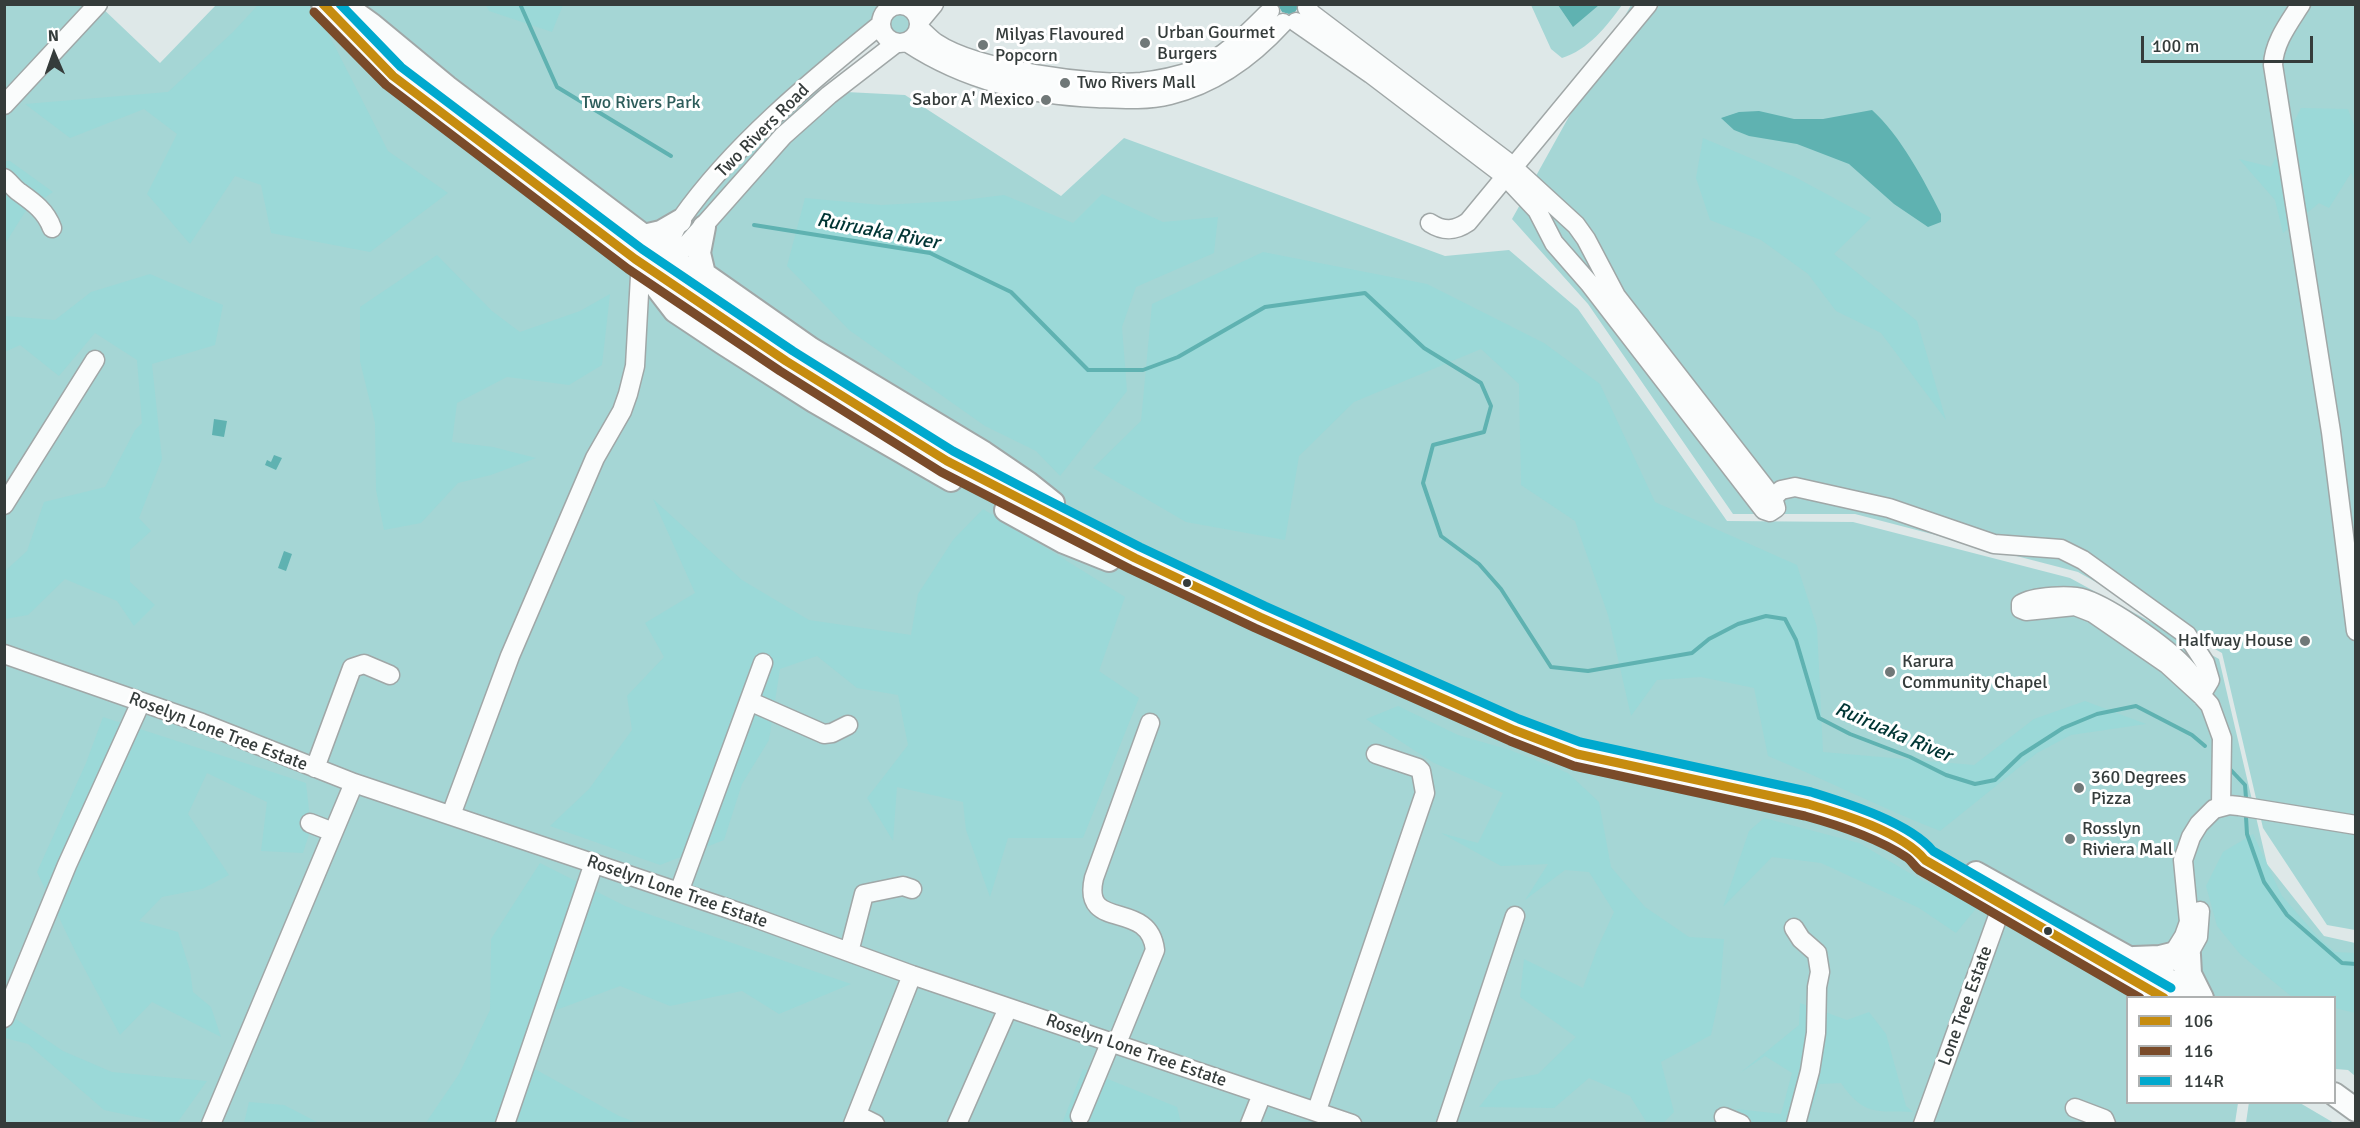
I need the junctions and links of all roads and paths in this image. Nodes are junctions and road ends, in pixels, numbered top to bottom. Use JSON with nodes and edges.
{"nodes":[{"id":1,"x":98,"y":4,"type":"edge"},
{"id":2,"x":323,"y":4,"type":"edge"},
{"id":3,"x":332,"y":4,"type":"edge"},
{"id":4,"x":343,"y":4,"type":"edge"},
{"id":5,"x":934,"y":4,"type":"edge"},
{"id":6,"x":1633,"y":4,"type":"edge"},
{"id":7,"x":1648,"y":4,"type":"edge"},
{"id":8,"x":2301,"y":4,"type":"edge"},
{"id":9,"x":909,"y":6,"type":"edge"},
{"id":10,"x":1289,"y":12,"type":"edge"},
{"id":11,"x":880,"y":25,"type":"junction"},
{"id":12,"x":910,"y":34,"type":"junction"},
{"id":13,"x":4,"y":105,"type":"edge"},
{"id":14,"x":1505,"y":168,"type":"junction"},
{"id":15,"x":4,"y":178,"type":"edge"},
{"id":16,"x":695,"y":202,"type":"junction"},
{"id":17,"x":680,"y":221,"type":"joint"},
{"id":18,"x":709,"y":221,"type":"junction"},
{"id":19,"x":52,"y":228,"type":"dead end"},
{"id":20,"x":655,"y":259,"type":"junction"},
{"id":21,"x":698,"y":287,"type":"junction"},
{"id":22,"x":95,"y":360,"type":"dead end"},
{"id":23,"x":1773,"y":498,"type":"junction"},
{"id":24,"x":4,"y":506,"type":"edge"},
{"id":25,"x":1186,"y":581,"type":"junction"},
{"id":26,"x":1275,"y":623,"type":"junction"},
{"id":27,"x":2355,"y":631,"type":"edge"},
{"id":28,"x":4,"y":654,"type":"edge"},
{"id":29,"x":763,"y":663,"type":"dead end"},
{"id":30,"x":390,"y":675,"type":"dead end"},
{"id":31,"x":2201,"y":695,"type":"junction"},
{"id":32,"x":749,"y":701,"type":"junction"},
{"id":33,"x":141,"y":702,"type":"junction"},
{"id":34,"x":1150,"y":723,"type":"dead end"},
{"id":35,"x":848,"y":725,"type":"dead end"},
{"id":36,"x":1376,"y":754,"type":"dead end"},
{"id":37,"x":315,"y":768,"type":"junction"},
{"id":38,"x":354,"y":783,"type":"junction"},
{"id":39,"x":2221,"y":806,"type":"junction"},
{"id":40,"x":451,"y":815,"type":"junction"},
{"id":41,"x":310,"y":823,"type":"dead end"},
{"id":42,"x":2355,"y":825,"type":"edge"},
{"id":43,"x":333,"y":832,"type":"junction"},
{"id":44,"x":594,"y":863,"type":"junction"},
{"id":45,"x":912,"y":889,"type":"dead end"},
{"id":46,"x":679,"y":892,"type":"junction"},
{"id":47,"x":2005,"y":896,"type":"junction"},
{"id":48,"x":1515,"y":916,"type":"dead end"},
{"id":49,"x":1794,"y":928,"type":"dead end"},
{"id":50,"x":849,"y":952,"type":"junction"},
{"id":51,"x":912,"y":975,"type":"junction"},
{"id":52,"x":2168,"y":978,"type":"edge"},
{"id":53,"x":2200,"y":996,"type":"edge"},
{"id":54,"x":1008,"y":1008,"type":"junction"},
{"id":55,"x":4,"y":1018,"type":"edge"},
{"id":56,"x":1114,"y":1042,"type":"junction"},
{"id":57,"x":2336,"y":1082,"type":"edge"},
{"id":58,"x":1262,"y":1094,"type":"junction"},
{"id":59,"x":2355,"y":1095,"type":"edge"},
{"id":60,"x":2336,"y":1096,"type":"edge"},
{"id":61,"x":2075,"y":1108,"type":"dead end"},
{"id":62,"x":1317,"y":1110,"type":"junction"},
{"id":63,"x":2355,"y":1110,"type":"edge"},
{"id":64,"x":1080,"y":1116,"type":"dead end"},
{"id":65,"x":855,"y":1119,"type":"edge"},
{"id":66,"x":211,"y":1124,"type":"edge"},
{"id":67,"x":505,"y":1124,"type":"edge"},
{"id":68,"x":874,"y":1124,"type":"edge"},
{"id":69,"x":957,"y":1124,"type":"edge"},
{"id":70,"x":1250,"y":1124,"type":"edge"},
{"id":71,"x":1352,"y":1124,"type":"edge"},
{"id":72,"x":1446,"y":1124,"type":"edge"},
{"id":73,"x":1796,"y":1124,"type":"edge"},
{"id":74,"x":1923,"y":1124,"type":"edge"},
{"id":75,"x":2106,"y":1124,"type":"edge"}],
"edges":[{"from":1,"to":13,"type":"street"},
{"from":2,"to":20,"type":"main road"},
{"from":3,"to":20,"type":"main road"},
{"from":4,"to":20,"type":"main road"},
{"from":5,"to":12,"type":"street","name":"Two Rivers Road"},
{"from":6,"to":14,"type":"street"},
{"from":7,"to":14,"type":"street"},
{"from":8,"to":27,"type":"street"},
{"from":9,"to":11,"type":"street"},
{"from":9,"to":12,"type":"street"},
{"from":10,"to":12,"type":"street"},
{"from":10,"to":14,"type":"street"},
{"from":11,"to":12,"type":"street"},
{"from":11,"to":16,"type":"street","name":"Two Rivers Road"},
{"from":12,"to":18,"type":"street","name":"Two Rivers Road"},
{"from":14,"to":23,"type":"street"},
{"from":14,"to":23,"type":"street"},
{"from":15,"to":19,"type":"street"},
{"from":16,"to":17,"type":"street","name":"Two Rivers Road"},
{"from":16,"to":18,"type":"street"},
{"from":17,"to":20,"type":"main road"},
{"from":18,"to":20,"type":"street","name":"Two Rivers Road"},
{"from":18,"to":21,"type":"main road"},
{"from":20,"to":21,"type":"main road","bridge":true},
{"from":20,"to":21,"type":"main road"},
{"from":20,"to":26,"type":"main road"},
{"from":20,"to":40,"type":"street"},
{"from":21,"to":25,"type":"main road"},
{"from":21,"to":25,"type":"main road"},
{"from":22,"to":24,"type":"street"},
{"from":23,"to":31,"type":"street"},
{"from":25,"to":26,"type":"main road"},
{"from":26,"to":47,"type":"main road"},
{"from":28,"to":33,"type":"street","name":"Roselyn Lone Tree Estate"},
{"from":29,"to":32,"type":"street"},
{"from":30,"to":37,"type":"street"},
{"from":31,"to":31,"type":"street"},
{"from":31,"to":39,"type":"street"},
{"from":32,"to":35,"type":"street"},
{"from":32,"to":46,"type":"street"},
{"from":33,"to":37,"type":"street","name":"Roselyn Lone Tree Estate"},
{"from":33,"to":55,"type":"street"},
{"from":34,"to":56,"type":"street"},
{"from":36,"to":62,"type":"street"},
{"from":37,"to":38,"type":"street","name":"Roselyn Lone Tree Estate"},
{"from":38,"to":40,"type":"street","name":"Roselyn Lone Tree Estate"},
{"from":38,"to":43,"type":"street"},
{"from":39,"to":42,"type":"street"},
{"from":39,"to":52,"type":"street"},
{"from":40,"to":44,"type":"street","name":"Roselyn Lone Tree Estate"},
{"from":41,"to":43,"type":"street"},
{"from":43,"to":66,"type":"street"},
{"from":44,"to":46,"type":"street","name":"Roselyn Lone Tree Estate"},
{"from":44,"to":67,"type":"street"},
{"from":45,"to":50,"type":"street"},
{"from":46,"to":50,"type":"street","name":"Roselyn Lone Tree Estate"},
{"from":47,"to":52,"type":"main road"},
{"from":47,"to":52,"type":"main road"},
{"from":47,"to":74,"type":"street","name":"Lone Tree Estate"},
{"from":48,"to":72,"type":"street"},
{"from":49,"to":73,"type":"street"},
{"from":50,"to":51,"type":"street","name":"Roselyn Lone Tree Estate"},
{"from":51,"to":54,"type":"street","name":"Roselyn Lone Tree Estate"},
{"from":51,"to":65,"type":"street"},
{"from":52,"to":53,"type":"main road"},
{"from":54,"to":56,"type":"street","name":"Roselyn Lone Tree Estate"},
{"from":54,"to":69,"type":"street"},
{"from":56,"to":58,"type":"street","name":"Roselyn Lone Tree Estate"},
{"from":56,"to":64,"type":"street"},
{"from":57,"to":59,"type":"main road"},
{"from":58,"to":62,"type":"street","name":"Roselyn Lone Tree Estate"},
{"from":58,"to":70,"type":"street"},
{"from":60,"to":63,"type":"main road"},
{"from":61,"to":75,"type":"street"},
{"from":62,"to":71,"type":"street","name":"Roselyn Lone Tree Estate"},
{"from":65,"to":68,"type":"street"}]}
